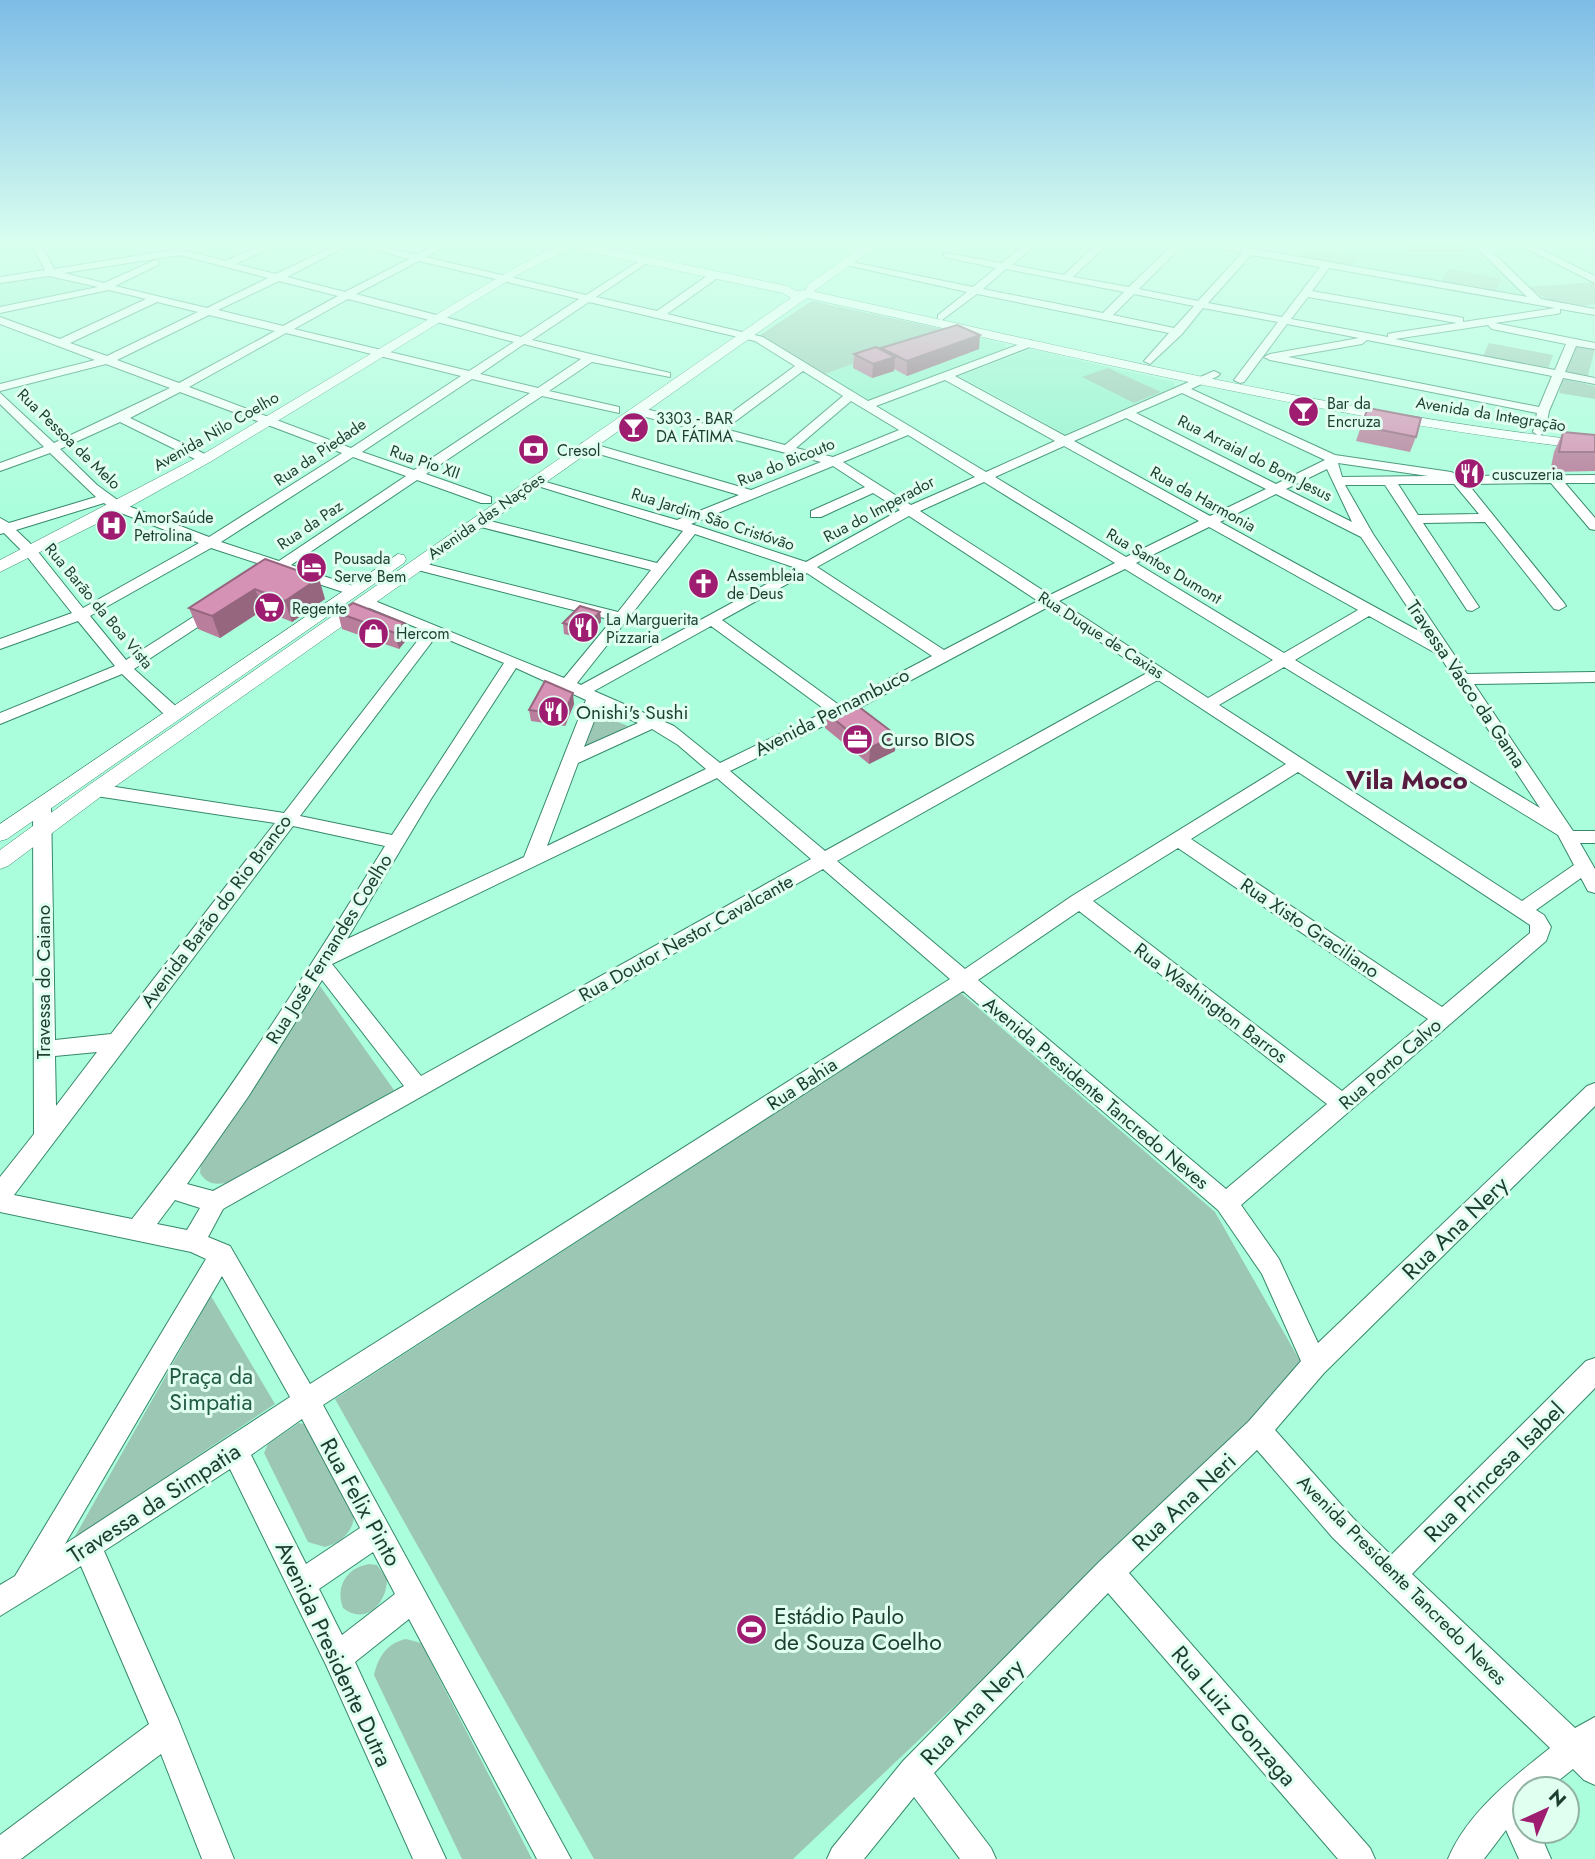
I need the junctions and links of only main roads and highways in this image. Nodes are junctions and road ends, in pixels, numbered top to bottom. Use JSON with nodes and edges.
{"nodes":[{"id":1,"x":418,"y":332,"type":"edge"},
{"id":2,"x":739,"y":332,"type":"edge"},
{"id":3,"x":982,"y":332,"type":"edge"},
{"id":4,"x":1012,"y":332,"type":"edge"},
{"id":5,"x":736,"y":334,"type":"junction"},
{"id":6,"x":1209,"y":377,"type":"junction"},
{"id":7,"x":1588,"y":441,"type":"edge"},
{"id":8,"x":433,"y":536,"type":"junction"},
{"id":9,"x":450,"y":541,"type":"junction"},
{"id":10,"x":0,"y":567,"type":"edge"},
{"id":11,"x":358,"y":596,"type":"junction"},
{"id":12,"x":263,"y":652,"type":"junction"},
{"id":13,"x":284,"y":658,"type":"junction"},
{"id":14,"x":0,"y":834,"type":"edge"},
{"id":15,"x":0,"y":861,"type":"edge"}],
"edges":[{"from":1,"to":10,"type":"main road","name":"Avenida Nilo Coelho"},
{"from":2,"to":5,"type":"main road","name":"Avenida das Nações"},
{"from":3,"to":6,"type":"main road","name":"Avenida da Integração"},
{"from":4,"to":6,"type":"main road","name":"Avenida da Integração"},
{"from":5,"to":8,"type":"main road","name":"Avenida das Nações"},
{"from":5,"to":9,"type":"main road","name":"Avenida das Nações"},
{"from":6,"to":7,"type":"main road","name":"Avenida da Integração"},
{"from":6,"to":7,"type":"main road","name":"Avenida da Integração"},
{"from":8,"to":9,"type":"main road"},
{"from":8,"to":11,"type":"main road","name":"Avenida das Nações"},
{"from":9,"to":11,"type":"main road","name":"Avenida das Nações"},
{"from":11,"to":12,"type":"main road","name":"Avenida das Nações"},
{"from":11,"to":13,"type":"main road","name":"Avenida das Nações"},
{"from":12,"to":13,"type":"main road"},
{"from":12,"to":14,"type":"main road","name":"Avenida das Nações"},
{"from":13,"to":15,"type":"main road","name":"Avenida das Nações"}]}
